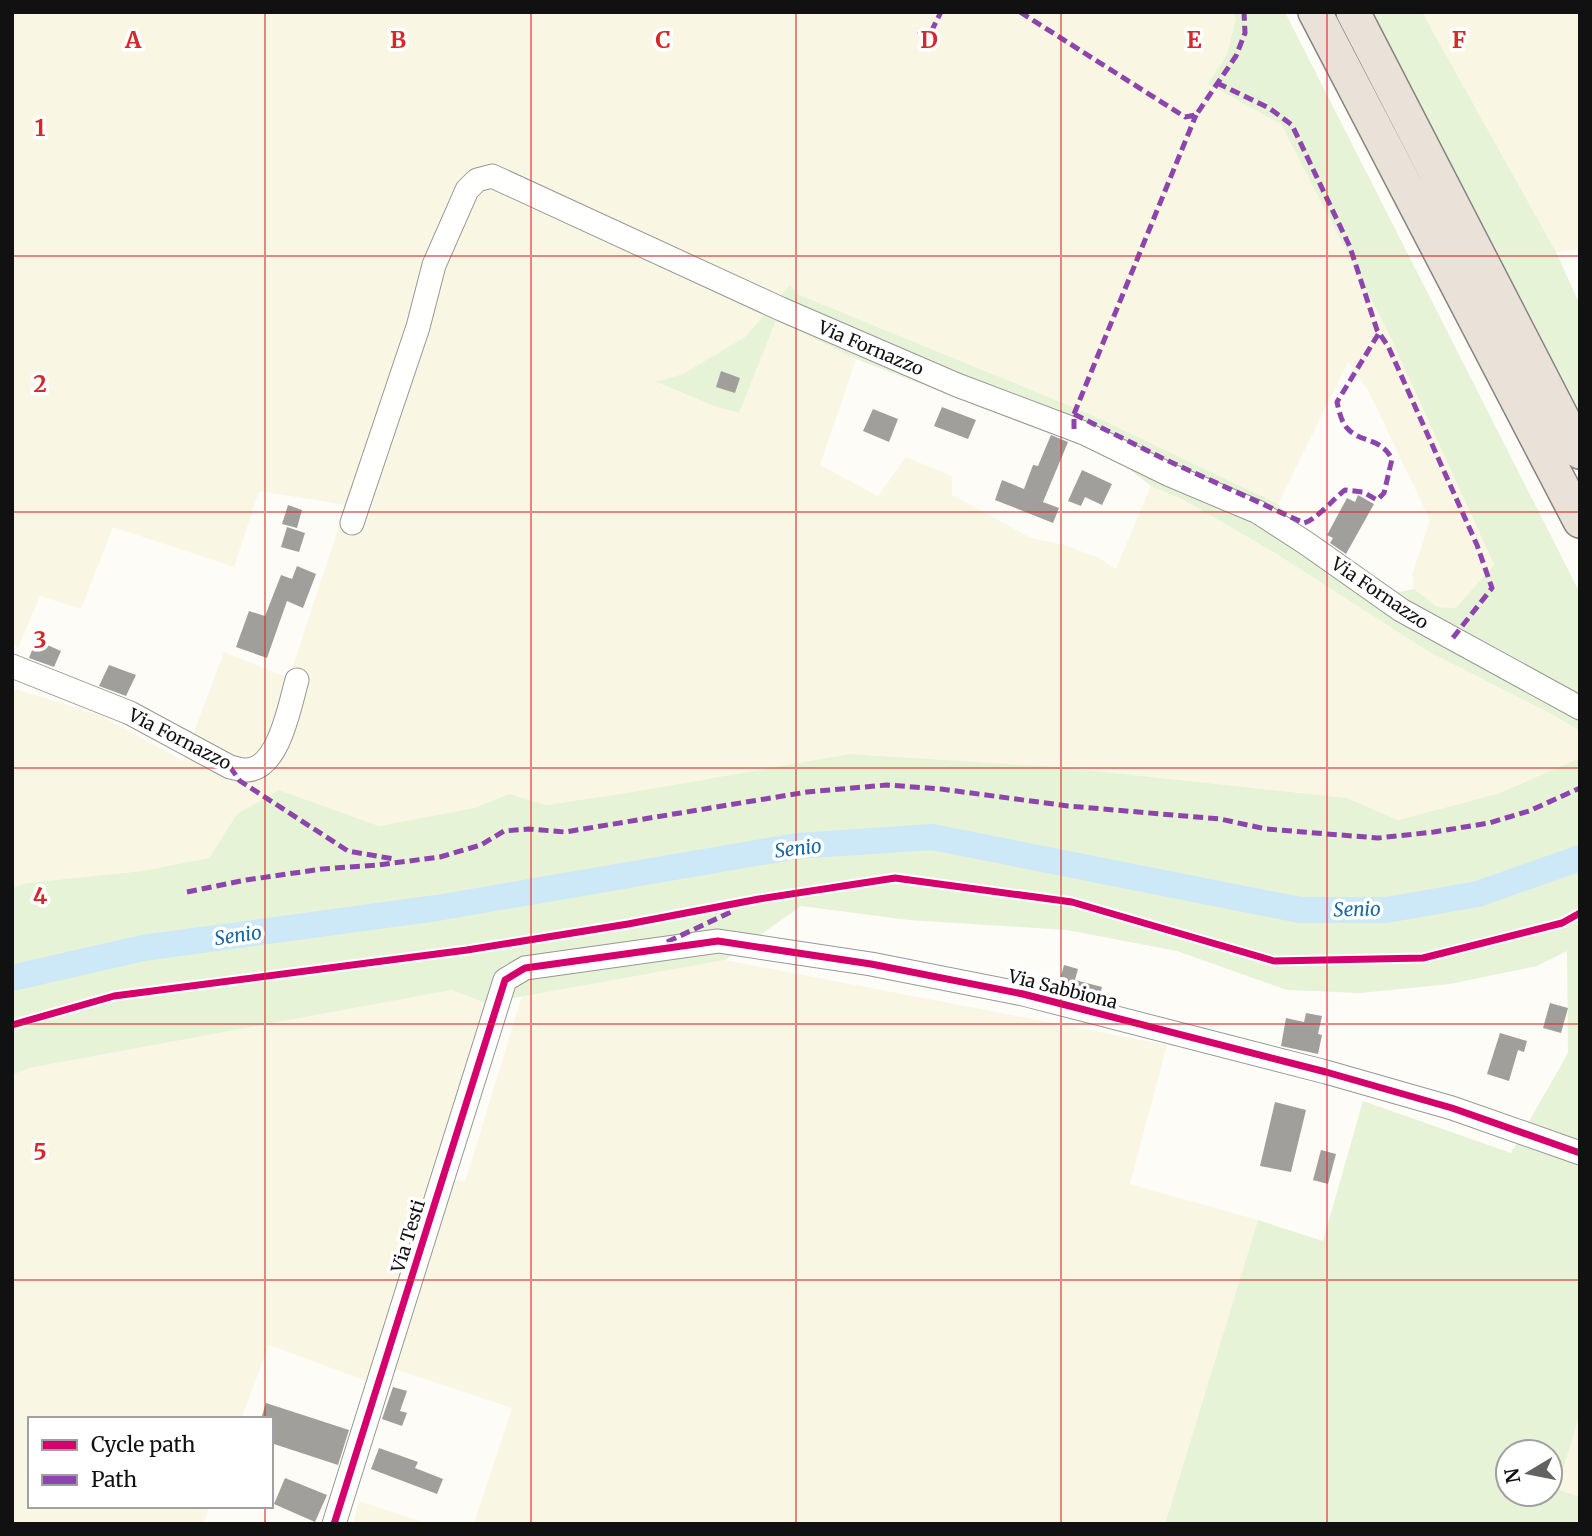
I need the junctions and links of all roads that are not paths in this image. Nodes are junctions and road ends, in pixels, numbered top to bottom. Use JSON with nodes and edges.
{"nodes":[{"id":1,"x":1315,"y":12,"type":"edge"},
{"id":2,"x":1353,"y":12,"type":"edge"},
{"id":3,"x":1580,"y":452,"type":"edge"},
{"id":4,"x":1580,"y":521,"type":"edge"},
{"id":5,"x":352,"y":523,"type":"dead end"},
{"id":6,"x":12,"y":666,"type":"edge"},
{"id":7,"x":297,"y":680,"type":"dead end"},
{"id":8,"x":1580,"y":708,"type":"edge"},
{"id":9,"x":525,"y":968,"type":"joint"},
{"id":10,"x":1580,"y":1153,"type":"edge"},
{"id":11,"x":334,"y":1524,"type":"edge"}],
"edges":[{"from":1,"to":4,"type":"highway"},
{"from":2,"to":3,"type":"highway"},
{"from":5,"to":8,"type":"street","name":"Via Fornazzo"},
{"from":6,"to":7,"type":"street","name":"Via Fornazzo"},
{"from":9,"to":10,"type":"street","name":"Via Sabbiona"},
{"from":9,"to":11,"type":"street","name":"Via Testi"}]}
